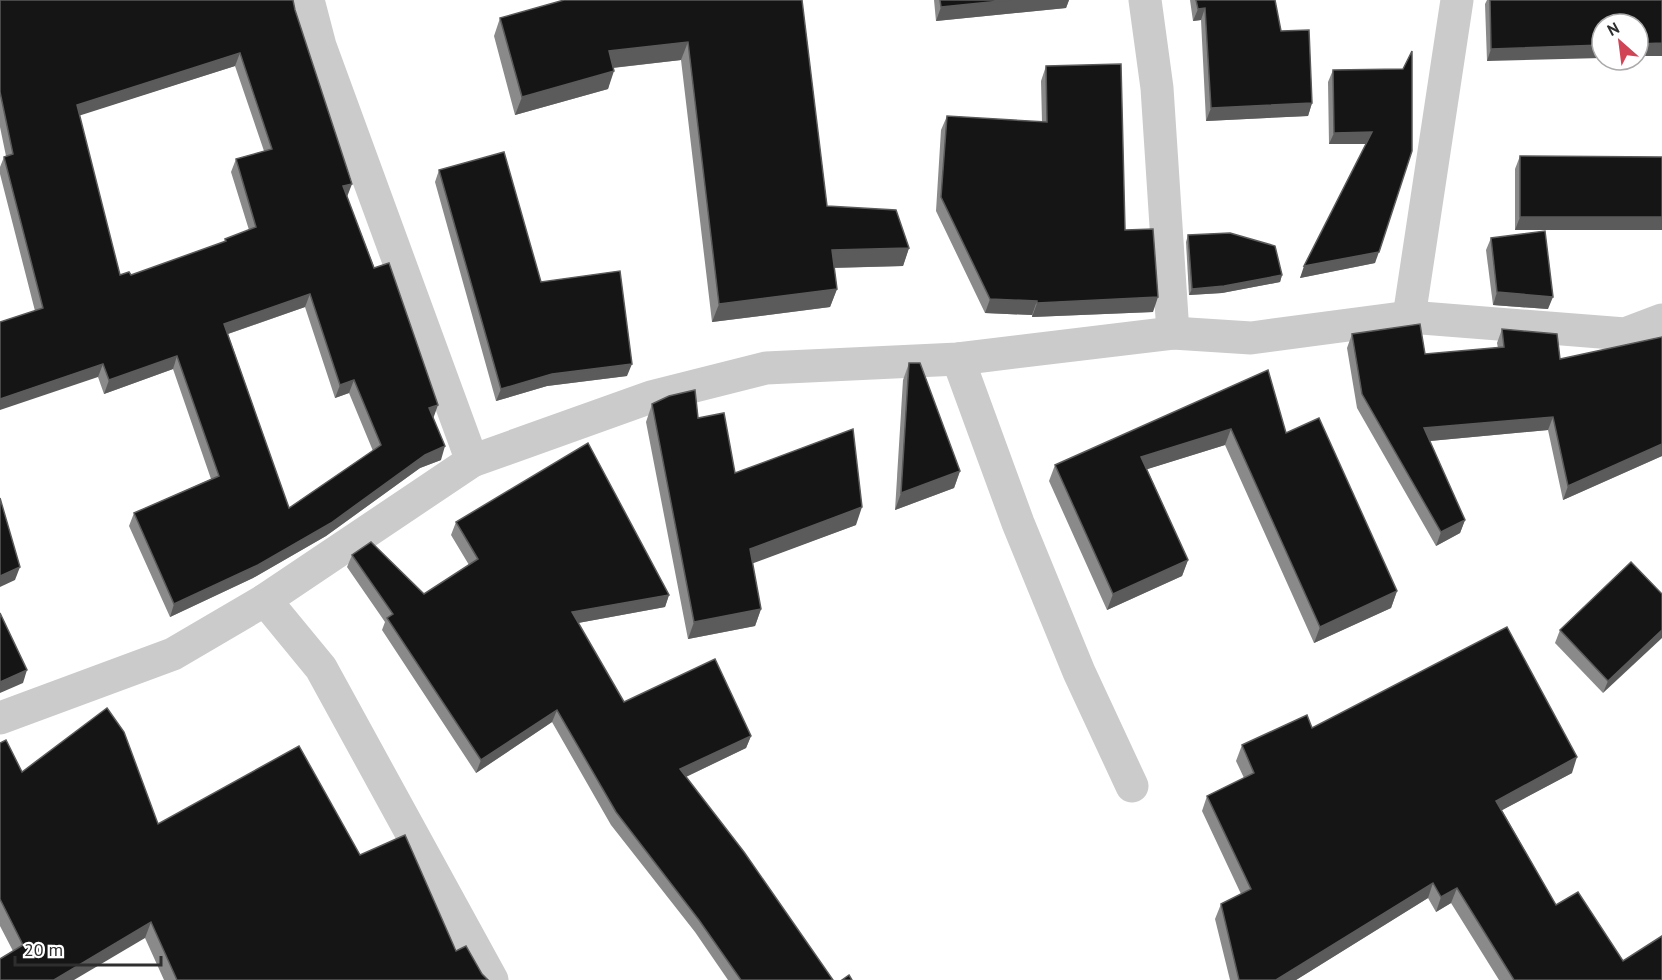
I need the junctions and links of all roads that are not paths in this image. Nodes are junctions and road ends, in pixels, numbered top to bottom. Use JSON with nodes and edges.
{"nodes":[{"id":1,"x":308,"y":0,"type":"edge"},
{"id":2,"x":1144,"y":0,"type":"edge"},
{"id":3,"x":1457,"y":0,"type":"edge"},
{"id":4,"x":1409,"y":317,"type":"junction"},
{"id":5,"x":1662,"y":320,"type":"edge"},
{"id":6,"x":1173,"y":333,"type":"junction"},
{"id":7,"x":958,"y":359,"type":"junction"},
{"id":8,"x":472,"y":461,"type":"junction"},
{"id":9,"x":265,"y":600,"type":"junction"},
{"id":10,"x":0,"y":718,"type":"edge"},
{"id":11,"x":1132,"y":786,"type":"dead end"},
{"id":12,"x":492,"y":980,"type":"edge"}],
"edges":[{"from":1,"to":8,"type":"street"},
{"from":2,"to":6,"type":"street"},
{"from":3,"to":4,"type":"street"},
{"from":4,"to":5,"type":"street"},
{"from":4,"to":6,"type":"street"},
{"from":6,"to":7,"type":"street"},
{"from":7,"to":8,"type":"street"},
{"from":7,"to":11,"type":"street"},
{"from":8,"to":9,"type":"street"},
{"from":9,"to":10,"type":"street"},
{"from":9,"to":12,"type":"street"}]}
